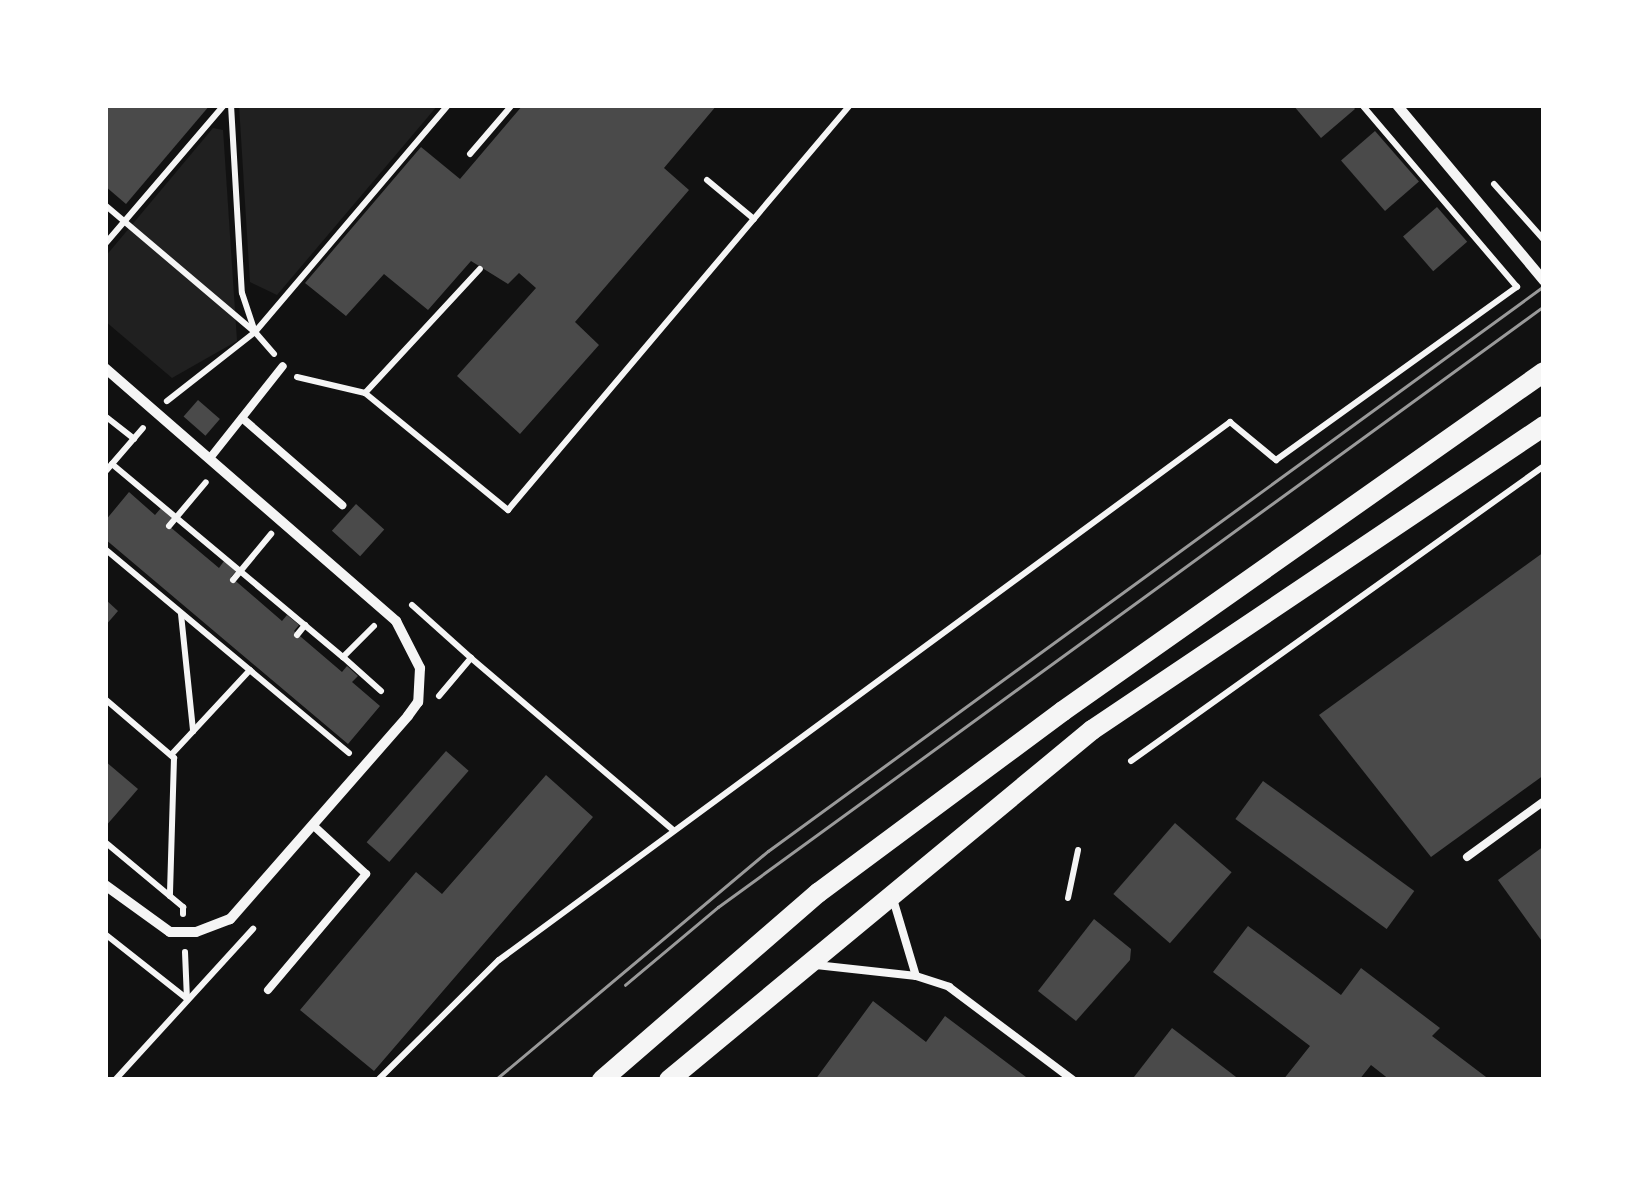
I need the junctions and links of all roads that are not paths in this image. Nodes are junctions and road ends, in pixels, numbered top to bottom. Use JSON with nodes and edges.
{"nodes":[{"id":1,"x":1397,"y":105,"type":"edge"},
{"id":2,"x":1544,"y":281,"type":"edge"},
{"id":3,"x":283,"y":366,"type":"road end"},
{"id":4,"x":105,"y":368,"type":"edge"},
{"id":5,"x":1544,"y":372,"type":"edge"},
{"id":6,"x":242,"y":418,"type":"junction"},
{"id":7,"x":1544,"y":426,"type":"edge"},
{"id":8,"x":210,"y":458,"type":"junction"},
{"id":9,"x":342,"y":505,"type":"dead end"},
{"id":10,"x":1544,"y":801,"type":"edge"},
{"id":11,"x":315,"y":827,"type":"junction"},
{"id":12,"x":1467,"y":857,"type":"dead end"},
{"id":13,"x":105,"y":885,"type":"edge"},
{"id":14,"x":891,"y":892,"type":"junction"},
{"id":15,"x":803,"y":964,"type":"junction"},
{"id":16,"x":916,"y":976,"type":"junction"},
{"id":17,"x":268,"y":990,"type":"dead end"},
{"id":18,"x":602,"y":1080,"type":"edge"},
{"id":19,"x":669,"y":1080,"type":"edge"},
{"id":20,"x":1073,"y":1080,"type":"edge"}],
"edges":[{"from":1,"to":2,"type":"street"},
{"from":3,"to":6,"type":"lane"},
{"from":4,"to":8,"type":"street"},
{"from":5,"to":18,"type":"main road"},
{"from":6,"to":8,"type":"lane"},
{"from":6,"to":9,"type":"lane"},
{"from":7,"to":14,"type":"main road"},
{"from":8,"to":11,"type":"street"},
{"from":10,"to":12,"type":"lane"},
{"from":11,"to":13,"type":"street"},
{"from":11,"to":17,"type":"lane"},
{"from":14,"to":15,"type":"main road"},
{"from":14,"to":16,"type":"lane"},
{"from":15,"to":16,"type":"lane"},
{"from":15,"to":19,"type":"main road"},
{"from":16,"to":20,"type":"lane"}]}
